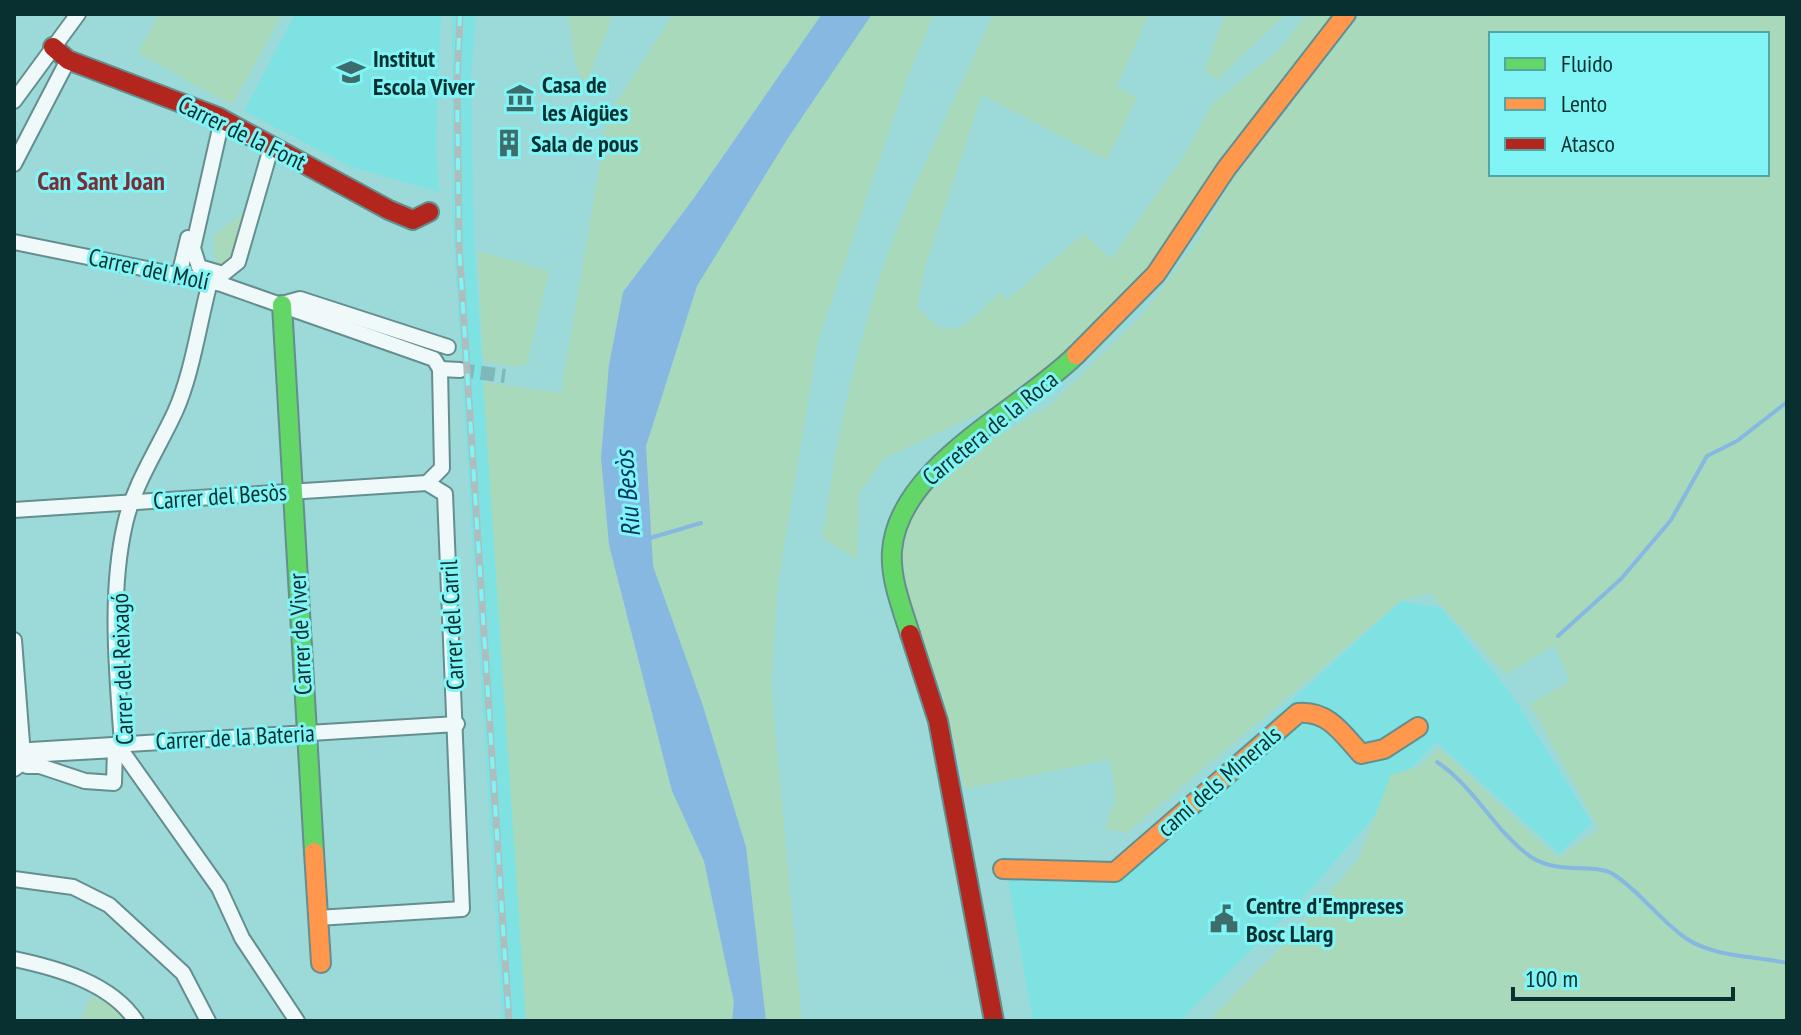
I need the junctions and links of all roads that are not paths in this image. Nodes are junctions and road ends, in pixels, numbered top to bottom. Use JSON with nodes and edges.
{"nodes":[{"id":1,"x":78,"y":14,"type":"edge"},
{"id":2,"x":1346,"y":14,"type":"edge"},
{"id":3,"x":53,"y":47,"type":"junction"},
{"id":4,"x":68,"y":60,"type":"junction"},
{"id":5,"x":14,"y":101,"type":"edge"},
{"id":6,"x":219,"y":121,"type":"junction"},
{"id":7,"x":273,"y":145,"type":"junction"},
{"id":8,"x":14,"y":164,"type":"edge"},
{"id":9,"x":429,"y":212,"type":"dead end"},
{"id":10,"x":14,"y":242,"type":"edge"},
{"id":11,"x":179,"y":276,"type":"junction"},
{"id":12,"x":216,"y":283,"type":"junction"},
{"id":13,"x":282,"y":305,"type":"junction"},
{"id":14,"x":448,"y":347,"type":"dead end"},
{"id":15,"x":437,"y":364,"type":"junction"},
{"id":16,"x":460,"y":370,"type":"tunnel mouth"},
{"id":17,"x":427,"y":483,"type":"junction"},
{"id":18,"x":294,"y":491,"type":"junction"},
{"id":19,"x":133,"y":502,"type":"junction"},
{"id":20,"x":14,"y":510,"type":"edge"},
{"id":21,"x":14,"y":640,"type":"edge"},
{"id":22,"x":457,"y":724,"type":"junction"},
{"id":23,"x":1418,"y":727,"type":"dead end"},
{"id":24,"x":305,"y":733,"type":"junction"},
{"id":25,"x":122,"y":744,"type":"junction"},
{"id":26,"x":21,"y":752,"type":"edge"},
{"id":27,"x":14,"y":769,"type":"edge"},
{"id":28,"x":1003,"y":869,"type":"dead end"},
{"id":29,"x":14,"y":879,"type":"edge"},
{"id":30,"x":317,"y":918,"type":"junction"},
{"id":31,"x":14,"y":959,"type":"edge"},
{"id":32,"x":321,"y":963,"type":"dead end"},
{"id":33,"x":136,"y":1021,"type":"edge"},
{"id":34,"x":208,"y":1021,"type":"edge"},
{"id":35,"x":297,"y":1021,"type":"edge"},
{"id":36,"x":994,"y":1021,"type":"edge"}],
"edges":[{"from":1,"to":3,"type":"street"},
{"from":2,"to":36,"type":"street","name":"Carretera de la Roca"},
{"from":3,"to":4,"type":"street","name":"Carrer de la Font"},
{"from":3,"to":5,"type":"street"},
{"from":4,"to":6,"type":"street","name":"Carrer de la Font"},
{"from":4,"to":8,"type":"street"},
{"from":6,"to":6,"type":"street"},
{"from":6,"to":7,"type":"street","name":"Carrer de la Font"},
{"from":6,"to":11,"type":"street"},
{"from":7,"to":9,"type":"street","name":"Carrer de la Font"},
{"from":7,"to":12,"type":"street"},
{"from":10,"to":11,"type":"street","name":"Carrer del Molí"},
{"from":11,"to":12,"type":"street","name":"Carrer del Molí"},
{"from":12,"to":13,"type":"street","name":"Carrer del Molí"},
{"from":12,"to":19,"type":"street","name":"Carrer del Reixagó"},
{"from":13,"to":14,"type":"street","name":"Carrer del Molí"},
{"from":13,"to":15,"type":"street","name":"Carrer del Molí"},
{"from":13,"to":18,"type":"street","name":"Carrer de Viver"},
{"from":15,"to":16,"type":"street","name":"Carrer del Molí"},
{"from":15,"to":17,"type":"street"},
{"from":17,"to":18,"type":"street","name":"Carrer del Besòs"},
{"from":17,"to":22,"type":"street","name":"Carrer del Carril"},
{"from":18,"to":19,"type":"street","name":"Carrer del Besòs"},
{"from":18,"to":24,"type":"street","name":"Carrer de Viver"},
{"from":19,"to":20,"type":"street","name":"Carrer del Besòs"},
{"from":19,"to":25,"type":"street","name":"Carrer del Reixagó"},
{"from":21,"to":26,"type":"street"},
{"from":22,"to":24,"type":"street","name":"Carrer de la Bateria"},
{"from":22,"to":30,"type":"street","name":"Carrer del Carril"},
{"from":23,"to":28,"type":"street","name":"camí dels Minerals"},
{"from":24,"to":25,"type":"street","name":"Carrer de la Bateria"},
{"from":24,"to":30,"type":"street","name":"Carrer de Viver"},
{"from":25,"to":26,"type":"street","name":"Carrer de la Bateria"},
{"from":25,"to":35,"type":"street","name":"Carrer del Reixagó"},
{"from":26,"to":26,"type":"street"},
{"from":26,"to":27,"type":"street"},
{"from":29,"to":34,"type":"street"},
{"from":30,"to":32,"type":"street","name":"Carrer de Viver"},
{"from":31,"to":33,"type":"street"}]}
